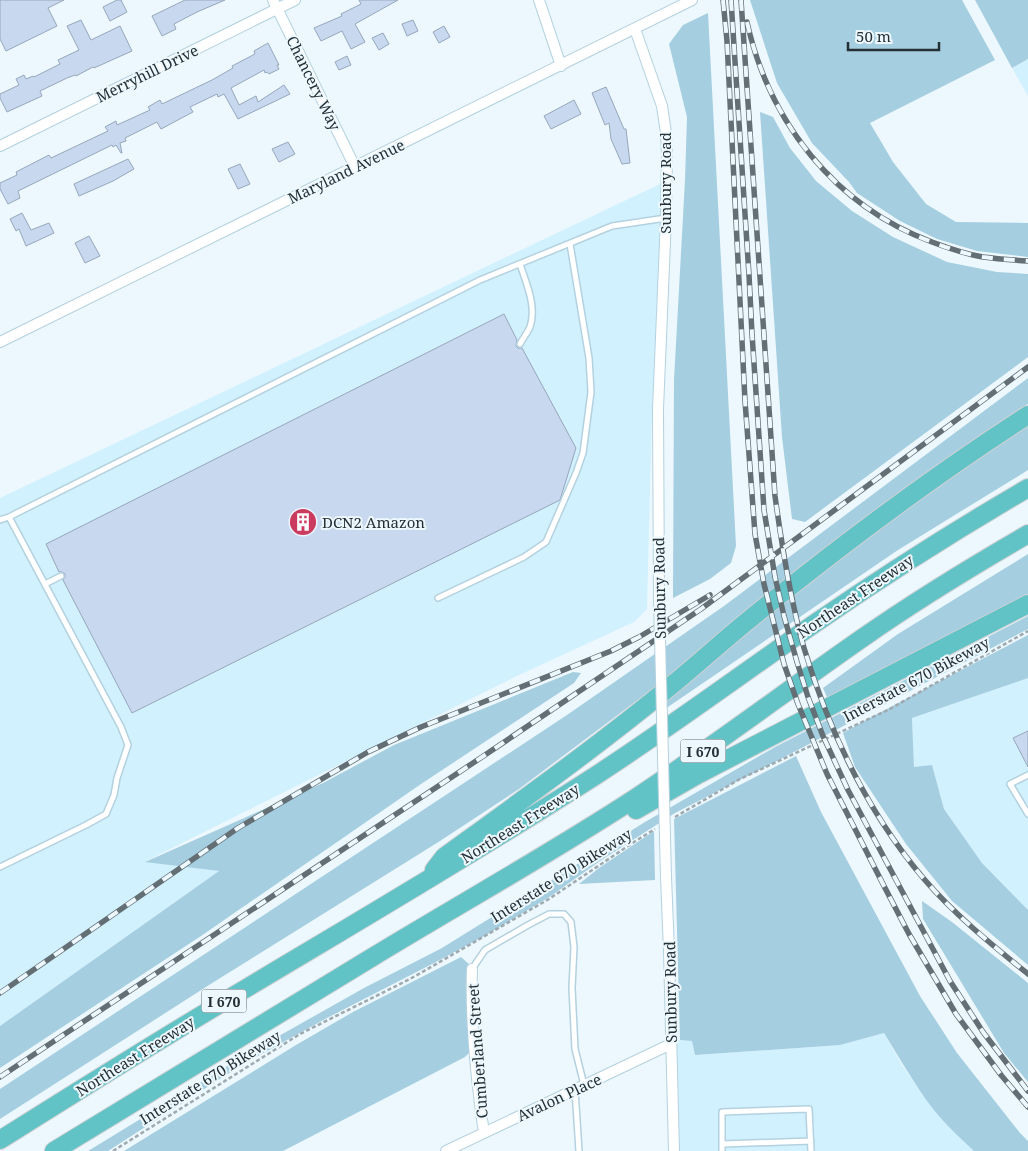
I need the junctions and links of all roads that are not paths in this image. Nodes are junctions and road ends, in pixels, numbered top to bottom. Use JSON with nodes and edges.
{"nodes":[{"id":1,"x":295,"y":0,"type":"edge"},
{"id":2,"x":539,"y":0,"type":"edge"},
{"id":3,"x":692,"y":0,"type":"edge"},
{"id":4,"x":275,"y":4,"type":"edge"},
{"id":5,"x":635,"y":29,"type":"junction"},
{"id":6,"x":560,"y":66,"type":"junction"},
{"id":7,"x":0,"y":146,"type":"edge"},
{"id":8,"x":355,"y":167,"type":"junction"},
{"id":9,"x":666,"y":218,"type":"junction"},
{"id":10,"x":570,"y":244,"type":"junction"},
{"id":11,"x":520,"y":264,"type":"junction"},
{"id":12,"x":0,"y":342,"type":"edge"},
{"id":13,"x":520,"y":344,"type":"dead end"},
{"id":14,"x":1028,"y":415,"type":"edge"},
{"id":15,"x":1028,"y":488,"type":"edge"},
{"id":16,"x":9,"y":517,"type":"junction"},
{"id":17,"x":0,"y":520,"type":"edge"},
{"id":18,"x":1028,"y":534,"type":"edge"},
{"id":19,"x":61,"y":576,"type":"dead end"},
{"id":20,"x":45,"y":584,"type":"junction"},
{"id":21,"x":438,"y":598,"type":"dead end"},
{"id":22,"x":1028,"y":604,"type":"edge"},
{"id":23,"x":1028,"y":774,"type":"edge"},
{"id":24,"x":1028,"y":814,"type":"edge"},
{"id":25,"x":0,"y":868,"type":"edge"},
{"id":26,"x":426,"y":881,"type":"junction"},
{"id":27,"x":372,"y":958,"type":"junction"},
{"id":28,"x":472,"y":969,"type":"joint"},
{"id":29,"x":672,"y":1044,"type":"junction"},
{"id":30,"x":580,"y":1087,"type":"junction"},
{"id":31,"x":484,"y":1133,"type":"junction"},
{"id":32,"x":0,"y":1140,"type":"edge"},
{"id":33,"x":811,"y":1141,"type":"junction"},
{"id":34,"x":722,"y":1144,"type":"junction"},
{"id":35,"x":54,"y":1151,"type":"edge"},
{"id":36,"x":446,"y":1151,"type":"edge"},
{"id":37,"x":578,"y":1151,"type":"edge"},
{"id":38,"x":674,"y":1151,"type":"edge"},
{"id":39,"x":722,"y":1151,"type":"edge"},
{"id":40,"x":811,"y":1151,"type":"edge"}],
"edges":[{"from":1,"to":4,"type":"street","name":"Merryhill Drive"},
{"from":2,"to":6,"type":"street"},
{"from":3,"to":5,"type":"street","name":"Maryland Avenue"},
{"from":4,"to":7,"type":"street","name":"Merryhill Drive"},
{"from":4,"to":8,"type":"street","name":"Chancery Way"},
{"from":5,"to":6,"type":"street","name":"Maryland Avenue"},
{"from":5,"to":9,"type":"street","name":"Sunbury Road"},
{"from":6,"to":8,"type":"street","name":"Maryland Avenue"},
{"from":8,"to":12,"type":"street","name":"Maryland Avenue"},
{"from":9,"to":10,"type":"lane"},
{"from":9,"to":29,"type":"street","name":"Sunbury Road","bridge":true},
{"from":10,"to":11,"type":"lane"},
{"from":10,"to":21,"type":"lane"},
{"from":11,"to":13,"type":"lane"},
{"from":11,"to":16,"type":"lane"},
{"from":14,"to":26,"type":"highway"},
{"from":15,"to":26,"type":"highway","name":"Northeast Freeway","number":"I 670"},
{"from":16,"to":17,"type":"lane"},
{"from":16,"to":20,"type":"lane"},
{"from":18,"to":27,"type":"highway","number":"I 670"},
{"from":19,"to":20,"type":"lane"},
{"from":20,"to":25,"type":"lane"},
{"from":22,"to":27,"type":"highway"},
{"from":23,"to":24,"type":"lane"},
{"from":26,"to":32,"type":"highway","name":"Northeast Freeway","number":"I 670"},
{"from":27,"to":35,"type":"highway","number":"I 670"},
{"from":28,"to":30,"type":"lane"},
{"from":28,"to":31,"type":"street","name":"Cumberland Street"},
{"from":29,"to":30,"type":"street","name":"Avalon Place"},
{"from":29,"to":38,"type":"street","name":"Sunbury Road"},
{"from":30,"to":31,"type":"street","name":"Avalon Place"},
{"from":30,"to":37,"type":"lane"},
{"from":31,"to":36,"type":"street","name":"Avalon Place"},
{"from":33,"to":34,"type":"lane"},
{"from":33,"to":34,"type":"lane"},
{"from":33,"to":40,"type":"lane"},
{"from":34,"to":39,"type":"lane"}]}
